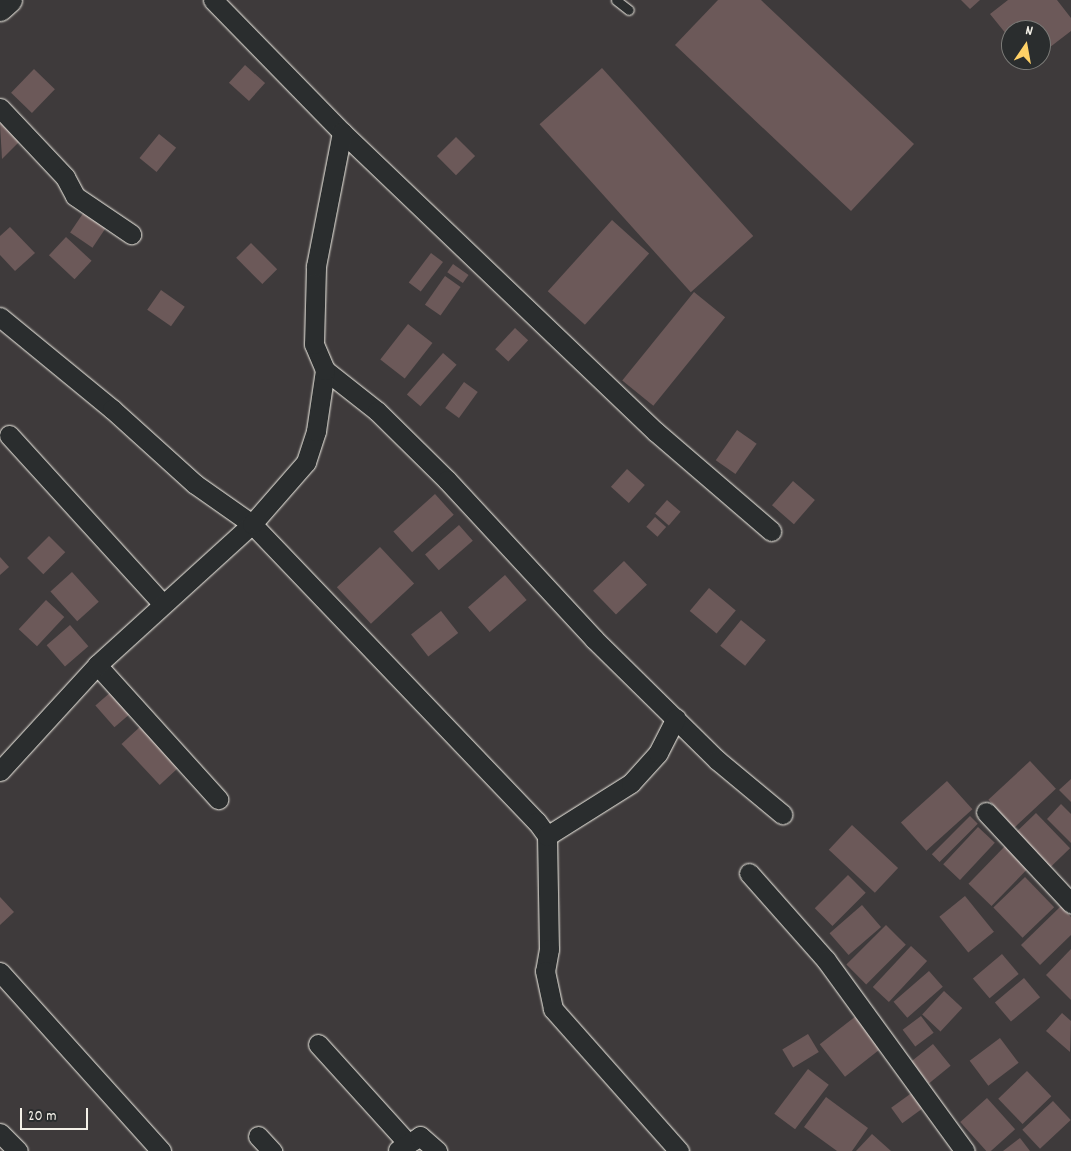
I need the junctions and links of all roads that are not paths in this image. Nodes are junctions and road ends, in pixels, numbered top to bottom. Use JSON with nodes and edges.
{"nodes":[{"id":1,"x":10,"y":0,"type":"edge"},
{"id":2,"x":213,"y":0,"type":"edge"},
{"id":3,"x":616,"y":0,"type":"edge"},
{"id":4,"x":0,"y":8,"type":"edge"},
{"id":5,"x":629,"y":10,"type":"dead end"},
{"id":6,"x":0,"y":108,"type":"edge"},
{"id":7,"x":342,"y":132,"type":"junction"},
{"id":8,"x":131,"y":234,"type":"dead end"},
{"id":9,"x":0,"y":317,"type":"edge"},
{"id":10,"x":325,"y":370,"type":"junction"},
{"id":11,"x":9,"y":435,"type":"dead end"},
{"id":12,"x":252,"y":524,"type":"junction"},
{"id":13,"x":771,"y":532,"type":"dead end"},
{"id":14,"x":161,"y":602,"type":"junction"},
{"id":15,"x":96,"y":665,"type":"junction"},
{"id":16,"x":676,"y":718,"type":"junction"},
{"id":17,"x":0,"y":770,"type":"edge"},
{"id":18,"x":218,"y":799,"type":"dead end"},
{"id":19,"x":986,"y":812,"type":"dead end"},
{"id":20,"x":782,"y":814,"type":"dead end"},
{"id":21,"x":548,"y":836,"type":"junction"},
{"id":22,"x":750,"y":873,"type":"dead end"},
{"id":23,"x":1071,"y":903,"type":"edge"},
{"id":24,"x":0,"y":972,"type":"edge"},
{"id":25,"x":318,"y":1044,"type":"dead end"},
{"id":26,"x":0,"y":1133,"type":"edge"},
{"id":27,"x":258,"y":1136,"type":"dead end"},
{"id":28,"x":402,"y":1147,"type":"edge"},
{"id":29,"x":18,"y":1151,"type":"edge"},
{"id":30,"x":160,"y":1151,"type":"edge"},
{"id":31,"x":272,"y":1151,"type":"edge"},
{"id":32,"x":437,"y":1151,"type":"edge"},
{"id":33,"x":679,"y":1151,"type":"edge"},
{"id":34,"x":965,"y":1151,"type":"edge"}],
"edges":[{"from":1,"to":4,"type":"main road"},
{"from":2,"to":7,"type":"street"},
{"from":3,"to":5,"type":"lane"},
{"from":6,"to":8,"type":"street"},
{"from":7,"to":10,"type":"street"},
{"from":7,"to":13,"type":"street"},
{"from":9,"to":12,"type":"street"},
{"from":10,"to":12,"type":"street"},
{"from":10,"to":16,"type":"street"},
{"from":11,"to":14,"type":"street"},
{"from":12,"to":14,"type":"street"},
{"from":12,"to":21,"type":"street"},
{"from":14,"to":15,"type":"street"},
{"from":15,"to":17,"type":"street"},
{"from":15,"to":18,"type":"street"},
{"from":16,"to":20,"type":"street"},
{"from":16,"to":21,"type":"street"},
{"from":19,"to":23,"type":"street"},
{"from":21,"to":33,"type":"street"},
{"from":22,"to":34,"type":"street"},
{"from":24,"to":30,"type":"street"},
{"from":25,"to":28,"type":"street"},
{"from":26,"to":29,"type":"street"},
{"from":27,"to":31,"type":"street"},
{"from":28,"to":32,"type":"street"}]}
